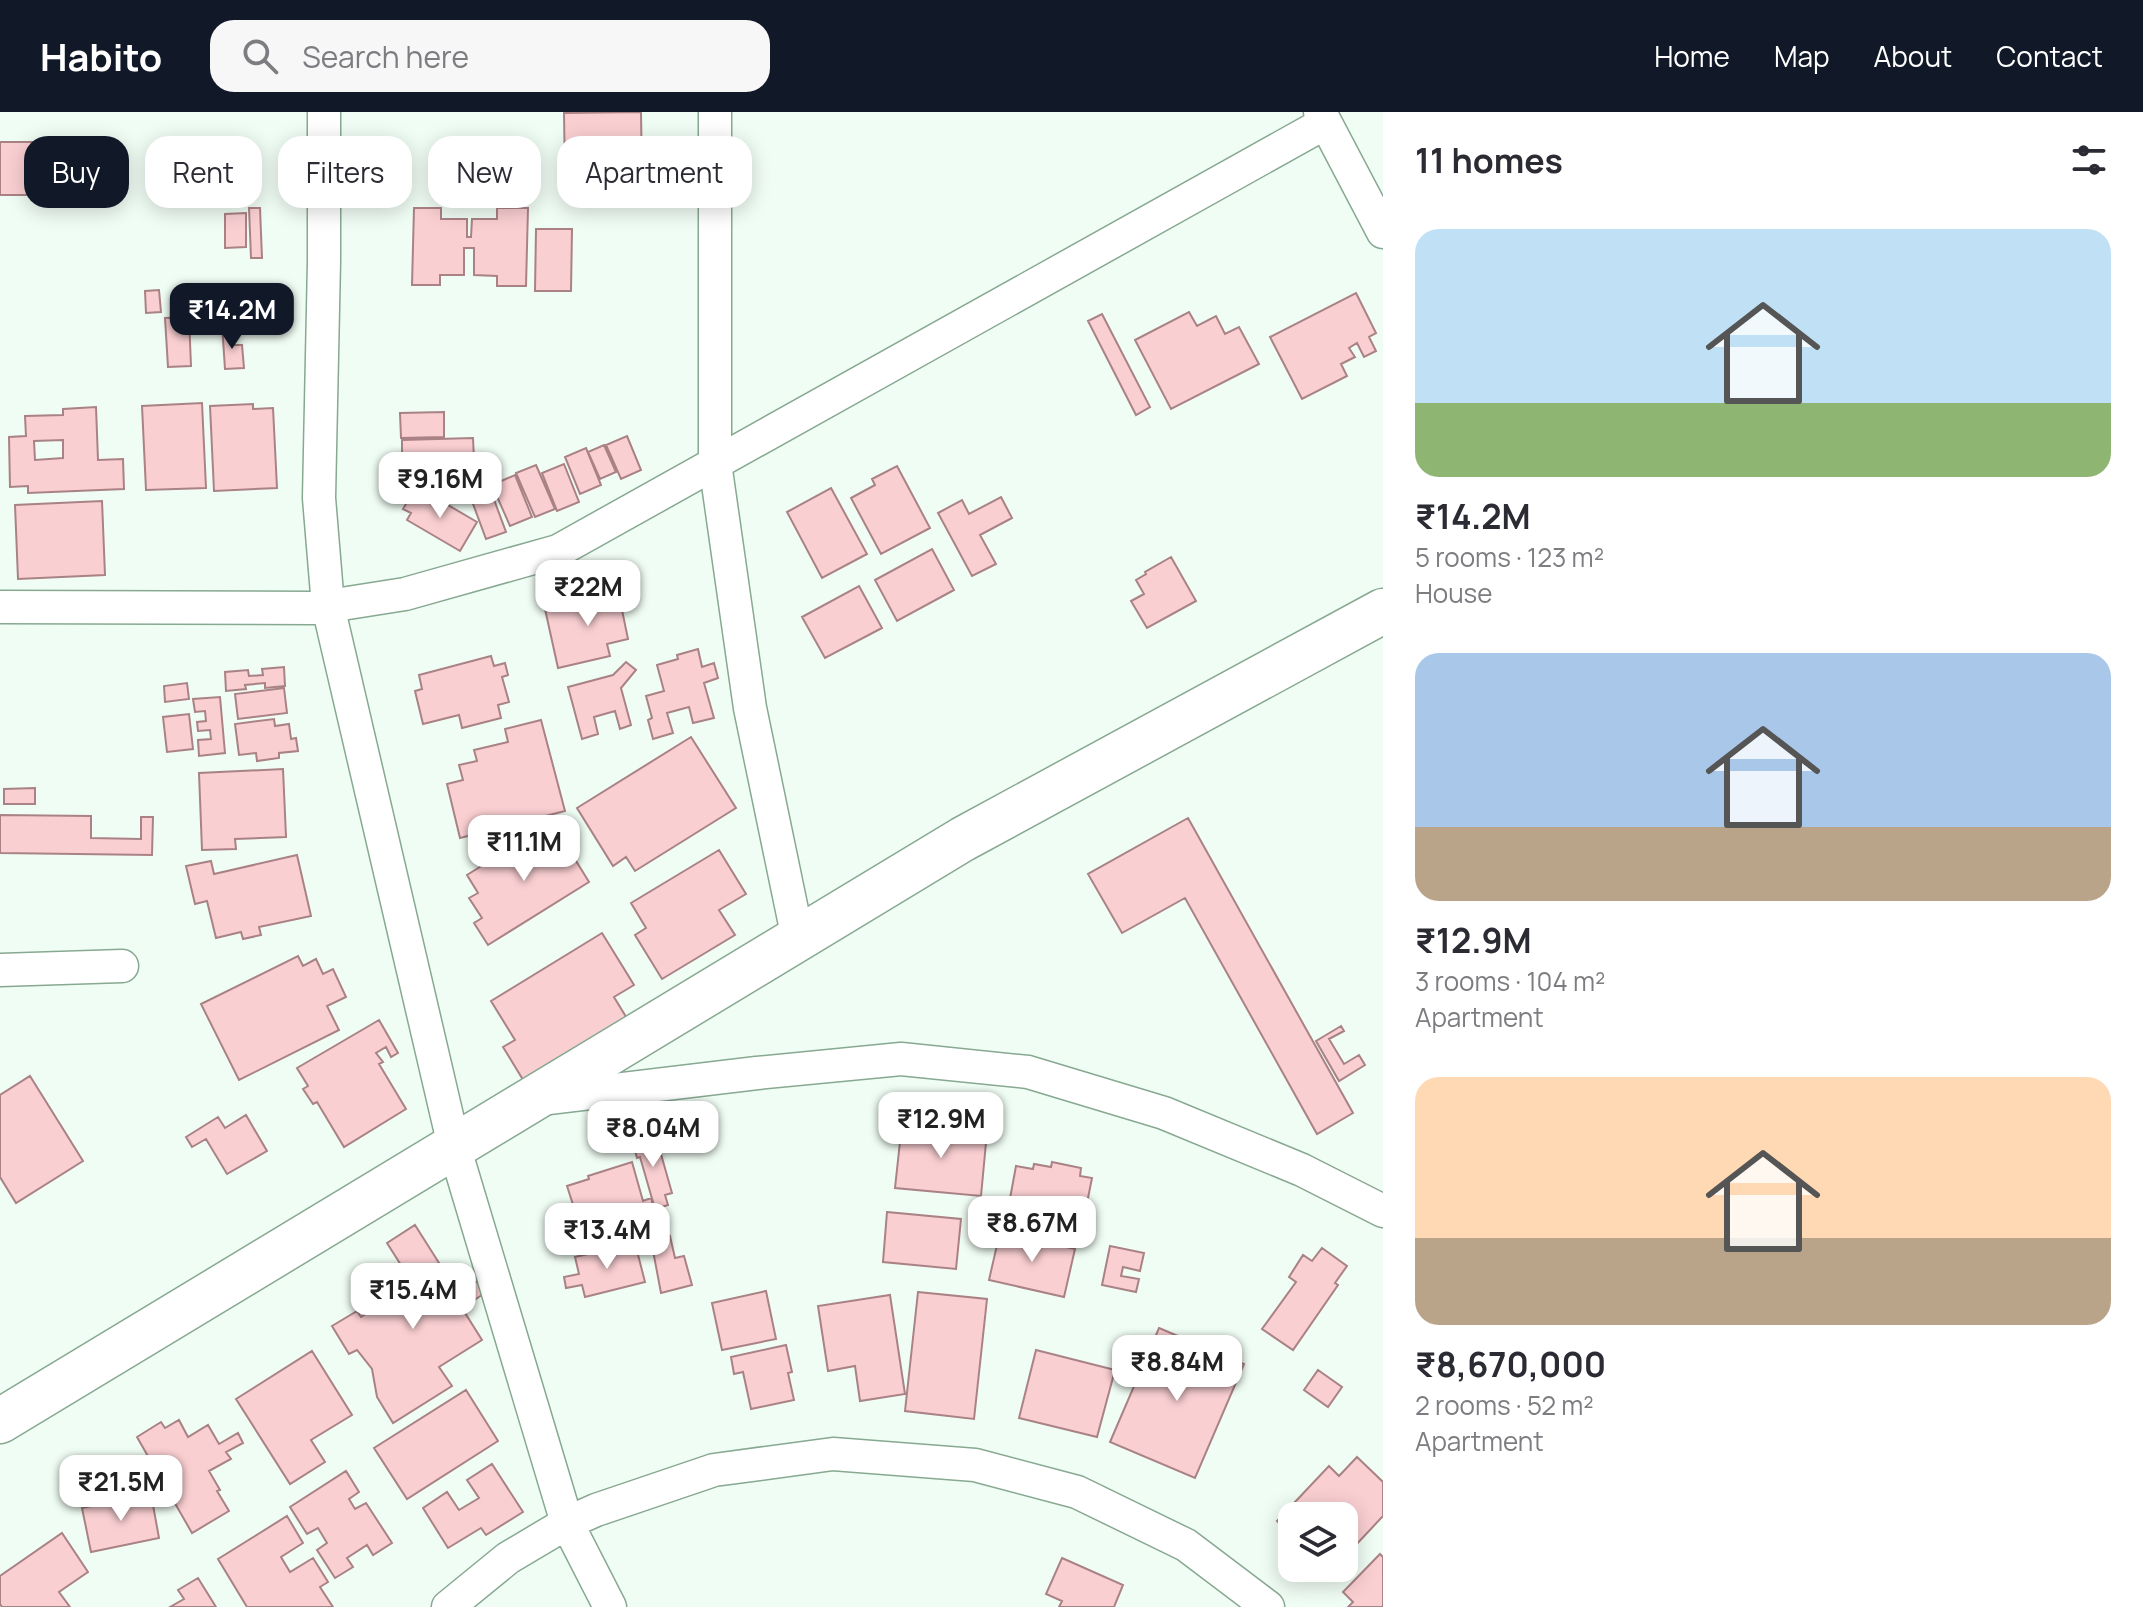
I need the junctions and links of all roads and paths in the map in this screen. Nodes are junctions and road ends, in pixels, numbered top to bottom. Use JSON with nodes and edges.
{"nodes":[{"id":1,"x":324,"y":112,"type":"edge"},
{"id":2,"x":715,"y":112,"type":"edge"},
{"id":3,"x":1322,"y":117,"type":"edge"},
{"id":4,"x":1383,"y":232,"type":"edge"},
{"id":5,"x":715,"y":463,"type":"junction"},
{"id":6,"x":328,"y":606,"type":"junction"},
{"id":7,"x":0,"y":607,"type":"edge"},
{"id":8,"x":1383,"y":611,"type":"edge"},
{"id":9,"x":798,"y":939,"type":"junction"},
{"id":10,"x":122,"y":966,"type":"dead end"},
{"id":11,"x":0,"y":970,"type":"edge"},
{"id":12,"x":531,"y":1100,"type":"junction"},
{"id":13,"x":454,"y":1146,"type":"junction"},
{"id":14,"x":1383,"y":1211,"type":"edge"},
{"id":15,"x":0,"y":1421,"type":"edge"},
{"id":16,"x":567,"y":1523,"type":"junction"},
{"id":17,"x":448,"y":1607,"type":"edge"},
{"id":18,"x":610,"y":1607,"type":"edge"},
{"id":19,"x":1268,"y":1607,"type":"edge"}],
"edges":[{"from":1,"to":6,"type":"street"},
{"from":2,"to":5,"type":"street"},
{"from":3,"to":4,"type":"street"},
{"from":3,"to":5,"type":"street"},
{"from":5,"to":6,"type":"street"},
{"from":5,"to":9,"type":"street"},
{"from":6,"to":7,"type":"street"},
{"from":6,"to":13,"type":"street"},
{"from":8,"to":9,"type":"street"},
{"from":9,"to":12,"type":"street"},
{"from":10,"to":11,"type":"street"},
{"from":12,"to":13,"type":"street"},
{"from":12,"to":14,"type":"street"},
{"from":13,"to":15,"type":"street"},
{"from":13,"to":16,"type":"street"},
{"from":16,"to":17,"type":"street"},
{"from":16,"to":18,"type":"street"},
{"from":16,"to":19,"type":"street"}]}
